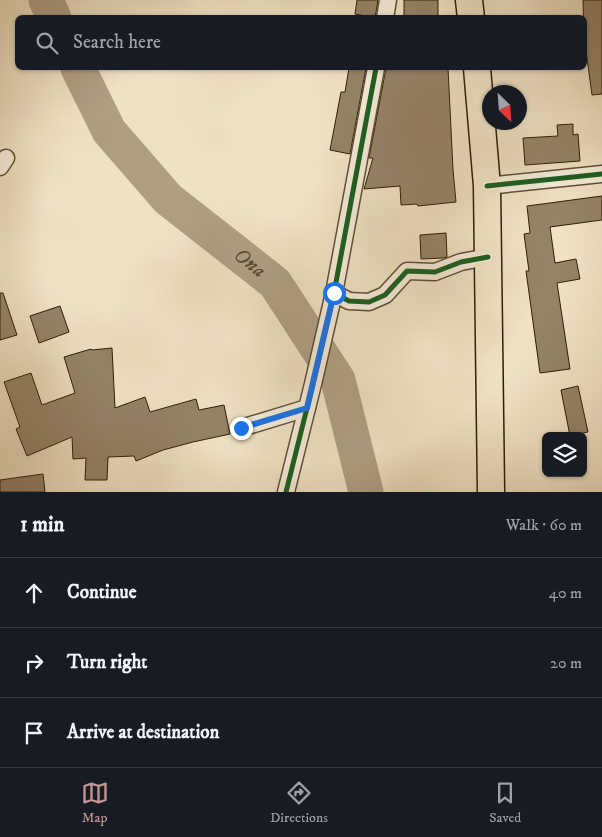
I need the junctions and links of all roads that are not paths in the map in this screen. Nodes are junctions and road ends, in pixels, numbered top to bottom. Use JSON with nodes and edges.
{"nodes":[{"id":1,"x":388,"y":0,"type":"edge"},
{"id":2,"x":469,"y":0,"type":"edge"},
{"id":3,"x":386,"y":15,"type":"edge"},
{"id":4,"x":471,"y":15,"type":"edge"},
{"id":5,"x":376,"y":70,"type":"edge"},
{"id":6,"x":477,"y":70,"type":"edge"},
{"id":7,"x":602,"y":174,"type":"edge"},
{"id":8,"x":487,"y":186,"type":"junction"},
{"id":9,"x":488,"y":257,"type":"junction"},
{"id":10,"x":334,"y":293,"type":"junction"},
{"id":11,"x":307,"y":408,"type":"junction"},
{"id":12,"x":241,"y":428,"type":"dead end"},
{"id":13,"x":286,"y":492,"type":"edge"},
{"id":14,"x":491,"y":492,"type":"edge"}],
"edges":[{"from":1,"to":3,"type":"street"},
{"from":2,"to":4,"type":"highway"},
{"from":5,"to":10,"type":"street"},
{"from":6,"to":8,"type":"highway"},
{"from":7,"to":8,"type":"street"},
{"from":8,"to":9,"type":"highway"},
{"from":9,"to":10,"type":"street"},
{"from":9,"to":14,"type":"highway"},
{"from":10,"to":11,"type":"street"},
{"from":11,"to":12,"type":"street"},
{"from":11,"to":13,"type":"street"}]}
